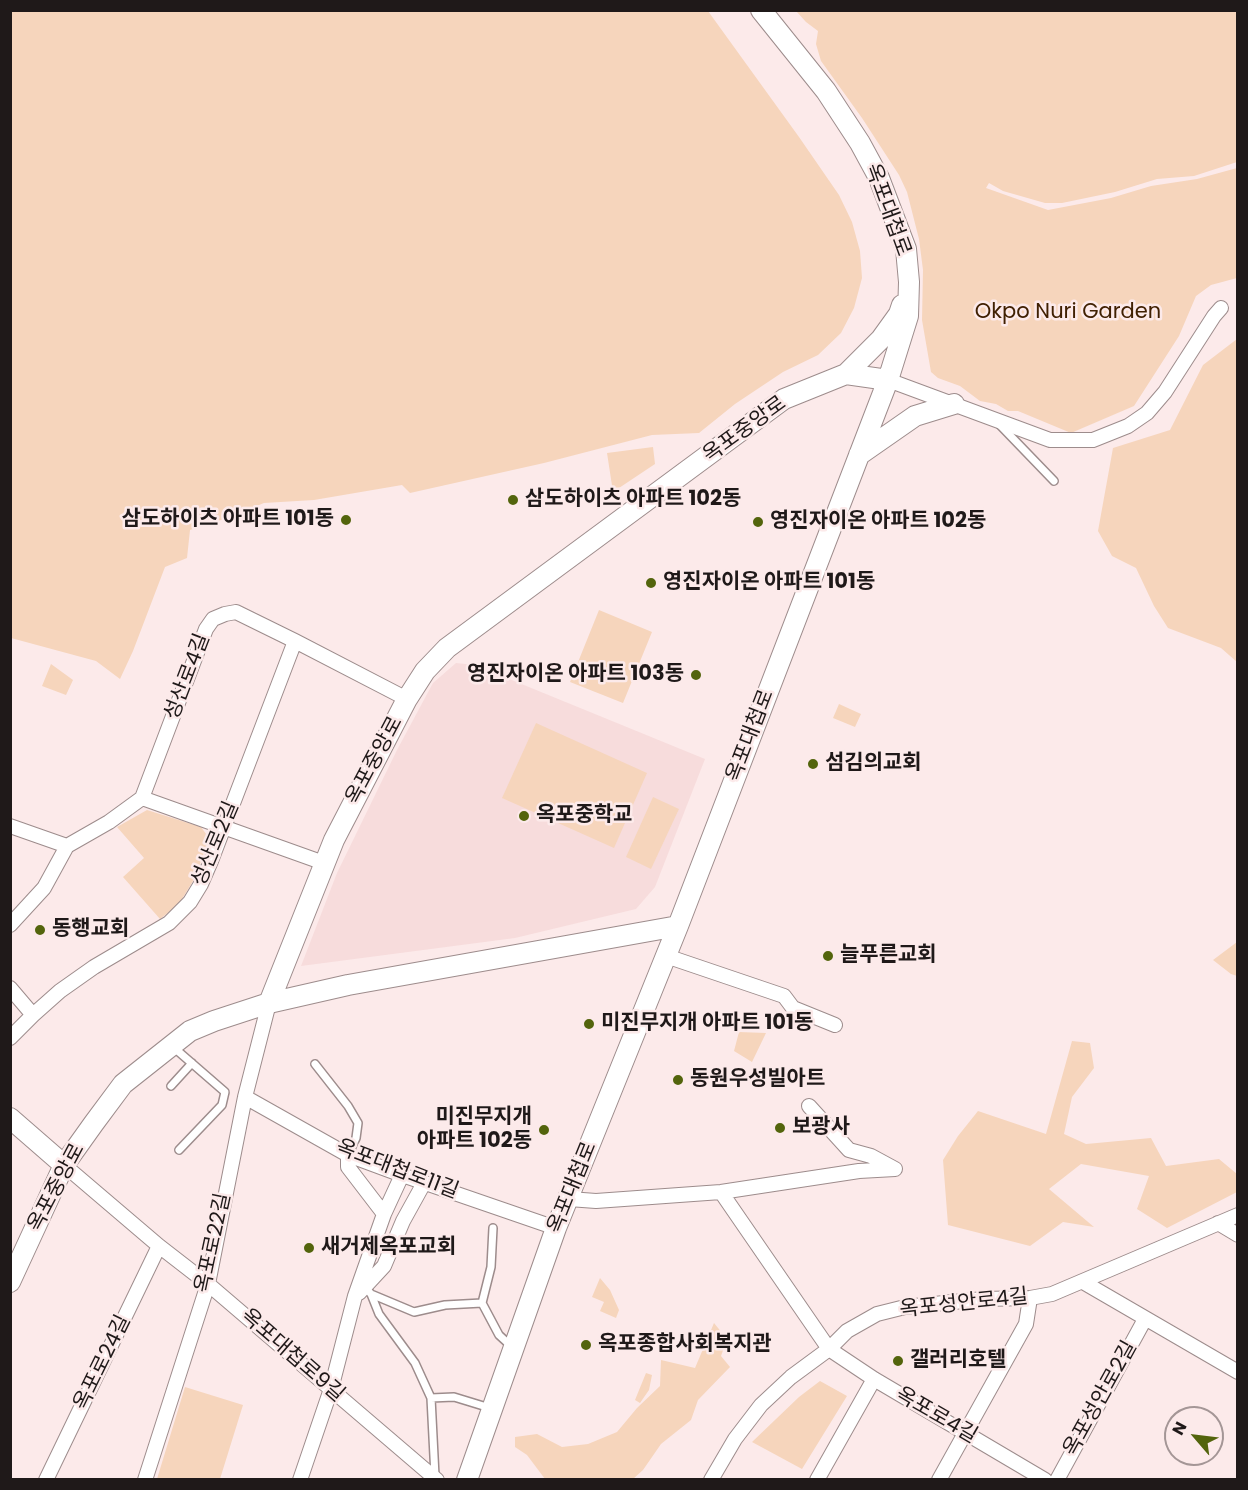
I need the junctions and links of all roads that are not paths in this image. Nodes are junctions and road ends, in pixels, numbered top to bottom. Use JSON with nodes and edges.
{"nodes":[{"id":1,"x":761,"y":10,"type":"edge"},
{"id":2,"x":909,"y":282,"type":"junction"},
{"id":3,"x":1221,"y":308,"type":"dead end"},
{"id":4,"x":846,"y":374,"type":"junction"},
{"id":5,"x":888,"y":380,"type":"junction"},
{"id":6,"x":954,"y":404,"type":"junction"},
{"id":7,"x":993,"y":418,"type":"junction"},
{"id":8,"x":859,"y":455,"type":"junction"},
{"id":9,"x":1054,"y":481,"type":"dead end"},
{"id":10,"x":295,"y":641,"type":"junction"},
{"id":11,"x":407,"y":699,"type":"junction"},
{"id":12,"x":142,"y":798,"type":"junction"},
{"id":13,"x":10,"y":826,"type":"edge"},
{"id":14,"x":225,"y":826,"type":"junction"},
{"id":15,"x":67,"y":846,"type":"junction"},
{"id":16,"x":324,"y":862,"type":"junction"},
{"id":17,"x":10,"y":925,"type":"edge"},
{"id":18,"x":678,"y":926,"type":"junction"},
{"id":19,"x":666,"y":956,"type":"junction"},
{"id":20,"x":10,"y":988,"type":"edge"},
{"id":21,"x":269,"y":1003,"type":"junction"},
{"id":22,"x":33,"y":1014,"type":"junction"},
{"id":23,"x":835,"y":1025,"type":"dead end"},
{"id":24,"x":10,"y":1038,"type":"edge"},
{"id":25,"x":170,"y":1045,"type":"junction"},
{"id":26,"x":192,"y":1063,"type":"junction"},
{"id":27,"x":315,"y":1064,"type":"dead end"},
{"id":28,"x":171,"y":1086,"type":"dead end"},
{"id":29,"x":245,"y":1097,"type":"junction"},
{"id":30,"x":809,"y":1106,"type":"dead end"},
{"id":31,"x":10,"y":1118,"type":"edge"},
{"id":32,"x":179,"y":1150,"type":"dead end"},
{"id":33,"x":348,"y":1155,"type":"junction"},
{"id":34,"x":64,"y":1165,"type":"junction"},
{"id":35,"x":402,"y":1175,"type":"junction"},
{"id":36,"x":424,"y":1183,"type":"junction"},
{"id":37,"x":721,"y":1192,"type":"junction"},
{"id":38,"x":568,"y":1199,"type":"junction"},
{"id":39,"x":384,"y":1214,"type":"junction"},
{"id":40,"x":1238,"y":1215,"type":"edge"},
{"id":41,"x":1218,"y":1223,"type":"junction"},
{"id":42,"x":493,"y":1228,"type":"dead end"},
{"id":43,"x":556,"y":1228,"type":"junction"},
{"id":44,"x":1238,"y":1235,"type":"edge"},
{"id":45,"x":159,"y":1246,"type":"junction"},
{"id":46,"x":10,"y":1282,"type":"edge"},
{"id":47,"x":1083,"y":1282,"type":"junction"},
{"id":48,"x":208,"y":1284,"type":"junction"},
{"id":49,"x":364,"y":1292,"type":"junction"},
{"id":50,"x":1030,"y":1298,"type":"junction"},
{"id":51,"x":482,"y":1303,"type":"junction"},
{"id":52,"x":1145,"y":1319,"type":"junction"},
{"id":53,"x":513,"y":1348,"type":"junction"},
{"id":54,"x":829,"y":1349,"type":"junction"},
{"id":55,"x":1238,"y":1372,"type":"edge"},
{"id":56,"x":874,"y":1379,"type":"junction"},
{"id":57,"x":331,"y":1389,"type":"junction"},
{"id":58,"x":431,"y":1398,"type":"junction"},
{"id":59,"x":492,"y":1408,"type":"junction"},
{"id":60,"x":966,"y":1434,"type":"junction"},
{"id":61,"x":46,"y":1479,"type":"edge"},
{"id":62,"x":145,"y":1479,"type":"edge"},
{"id":63,"x":300,"y":1479,"type":"edge"},
{"id":64,"x":436,"y":1479,"type":"edge"},
{"id":65,"x":467,"y":1479,"type":"edge"},
{"id":66,"x":711,"y":1479,"type":"edge"},
{"id":67,"x":816,"y":1479,"type":"edge"},
{"id":68,"x":939,"y":1479,"type":"edge"},
{"id":69,"x":1045,"y":1479,"type":"edge"},
{"id":70,"x":1057,"y":1479,"type":"edge"}],
"edges":[{"from":1,"to":2,"type":"street","name":"옥포대첩로"},
{"from":2,"to":4,"type":"street"},
{"from":2,"to":5,"type":"street","name":"옥포대첩로"},
{"from":3,"to":7,"type":"street"},
{"from":4,"to":5,"type":"street"},
{"from":4,"to":11,"type":"street","name":"옥포중앙로"},
{"from":5,"to":6,"type":"street"},
{"from":5,"to":8,"type":"street","name":"옥포대첩로"},
{"from":6,"to":7,"type":"street"},
{"from":6,"to":8,"type":"street"},
{"from":7,"to":9,"type":"lane"},
{"from":8,"to":18,"type":"street","name":"옥포대첩로"},
{"from":10,"to":11,"type":"street","name":"성산로4길"},
{"from":10,"to":12,"type":"street","name":"성산로4길"},
{"from":10,"to":14,"type":"street","name":"성산로2길"},
{"from":11,"to":16,"type":"street","name":"옥포중앙로"},
{"from":12,"to":14,"type":"street"},
{"from":12,"to":15,"type":"street"},
{"from":13,"to":15,"type":"street"},
{"from":14,"to":16,"type":"street"},
{"from":14,"to":22,"type":"street","name":"성산로2길"},
{"from":15,"to":17,"type":"street"},
{"from":16,"to":21,"type":"street","name":"옥포중앙로"},
{"from":18,"to":19,"type":"street","name":"옥포대첩로"},
{"from":18,"to":21,"type":"street"},
{"from":19,"to":23,"type":"street"},
{"from":19,"to":38,"type":"street","name":"옥포대첩로"},
{"from":20,"to":22,"type":"street"},
{"from":21,"to":25,"type":"street","name":"옥포중앙로"},
{"from":21,"to":29,"type":"street","name":"옥포로22길"},
{"from":22,"to":24,"type":"street","name":"성산로2길"},
{"from":25,"to":26,"type":"lane"},
{"from":25,"to":34,"type":"street","name":"옥포중앙로"},
{"from":26,"to":28,"type":"lane"},
{"from":26,"to":32,"type":"lane"},
{"from":27,"to":33,"type":"lane"},
{"from":29,"to":33,"type":"street","name":"옥포대첩로11길"},
{"from":29,"to":48,"type":"street","name":"옥포로22길"},
{"from":30,"to":37,"type":"street"},
{"from":31,"to":34,"type":"street"},
{"from":33,"to":35,"type":"street","name":"옥포대첩로11길"},
{"from":33,"to":39,"type":"street"},
{"from":34,"to":45,"type":"street","name":"옥포대첩로9길"},
{"from":34,"to":46,"type":"street","name":"옥포중앙로"},
{"from":35,"to":36,"type":"street","name":"옥포대첩로11길"},
{"from":35,"to":39,"type":"street"},
{"from":36,"to":43,"type":"street","name":"옥포대첩로11길"},
{"from":36,"to":49,"type":"street"},
{"from":37,"to":38,"type":"street"},
{"from":37,"to":54,"type":"street"},
{"from":38,"to":43,"type":"street","name":"옥포대첩로"},
{"from":39,"to":49,"type":"street"},
{"from":40,"to":41,"type":"street","name":"옥포성안로4길"},
{"from":41,"to":44,"type":"street"},
{"from":41,"to":47,"type":"street","name":"옥포성안로4길"},
{"from":42,"to":51,"type":"lane"},
{"from":43,"to":53,"type":"street","name":"옥포대첩로"},
{"from":45,"to":48,"type":"street","name":"옥포대첩로9길"},
{"from":45,"to":61,"type":"street","name":"옥포로24길"},
{"from":47,"to":50,"type":"street","name":"옥포성안로4길"},
{"from":47,"to":52,"type":"street"},
{"from":48,"to":57,"type":"street","name":"옥포대첩로9길"},
{"from":48,"to":62,"type":"street","name":"옥포로22길"},
{"from":49,"to":51,"type":"lane"},
{"from":49,"to":57,"type":"street"},
{"from":49,"to":58,"type":"lane"},
{"from":50,"to":54,"type":"street","name":"옥포성안로4길"},
{"from":50,"to":60,"type":"street"},
{"from":51,"to":53,"type":"lane"},
{"from":52,"to":55,"type":"street"},
{"from":52,"to":70,"type":"street","name":"옥포성안로2길"},
{"from":53,"to":59,"type":"street","name":"옥포대첩로"},
{"from":54,"to":56,"type":"street","name":"옥포로4길"},
{"from":54,"to":66,"type":"street","name":"옥포성안로4길"},
{"from":56,"to":60,"type":"street","name":"옥포로4길"},
{"from":56,"to":67,"type":"street"},
{"from":57,"to":63,"type":"street"},
{"from":57,"to":64,"type":"street","name":"옥포대첩로9길"},
{"from":58,"to":59,"type":"lane"},
{"from":58,"to":64,"type":"lane"},
{"from":59,"to":65,"type":"street","name":"옥포대첩로"},
{"from":60,"to":68,"type":"street"},
{"from":60,"to":69,"type":"street","name":"옥포로4길"}]}
